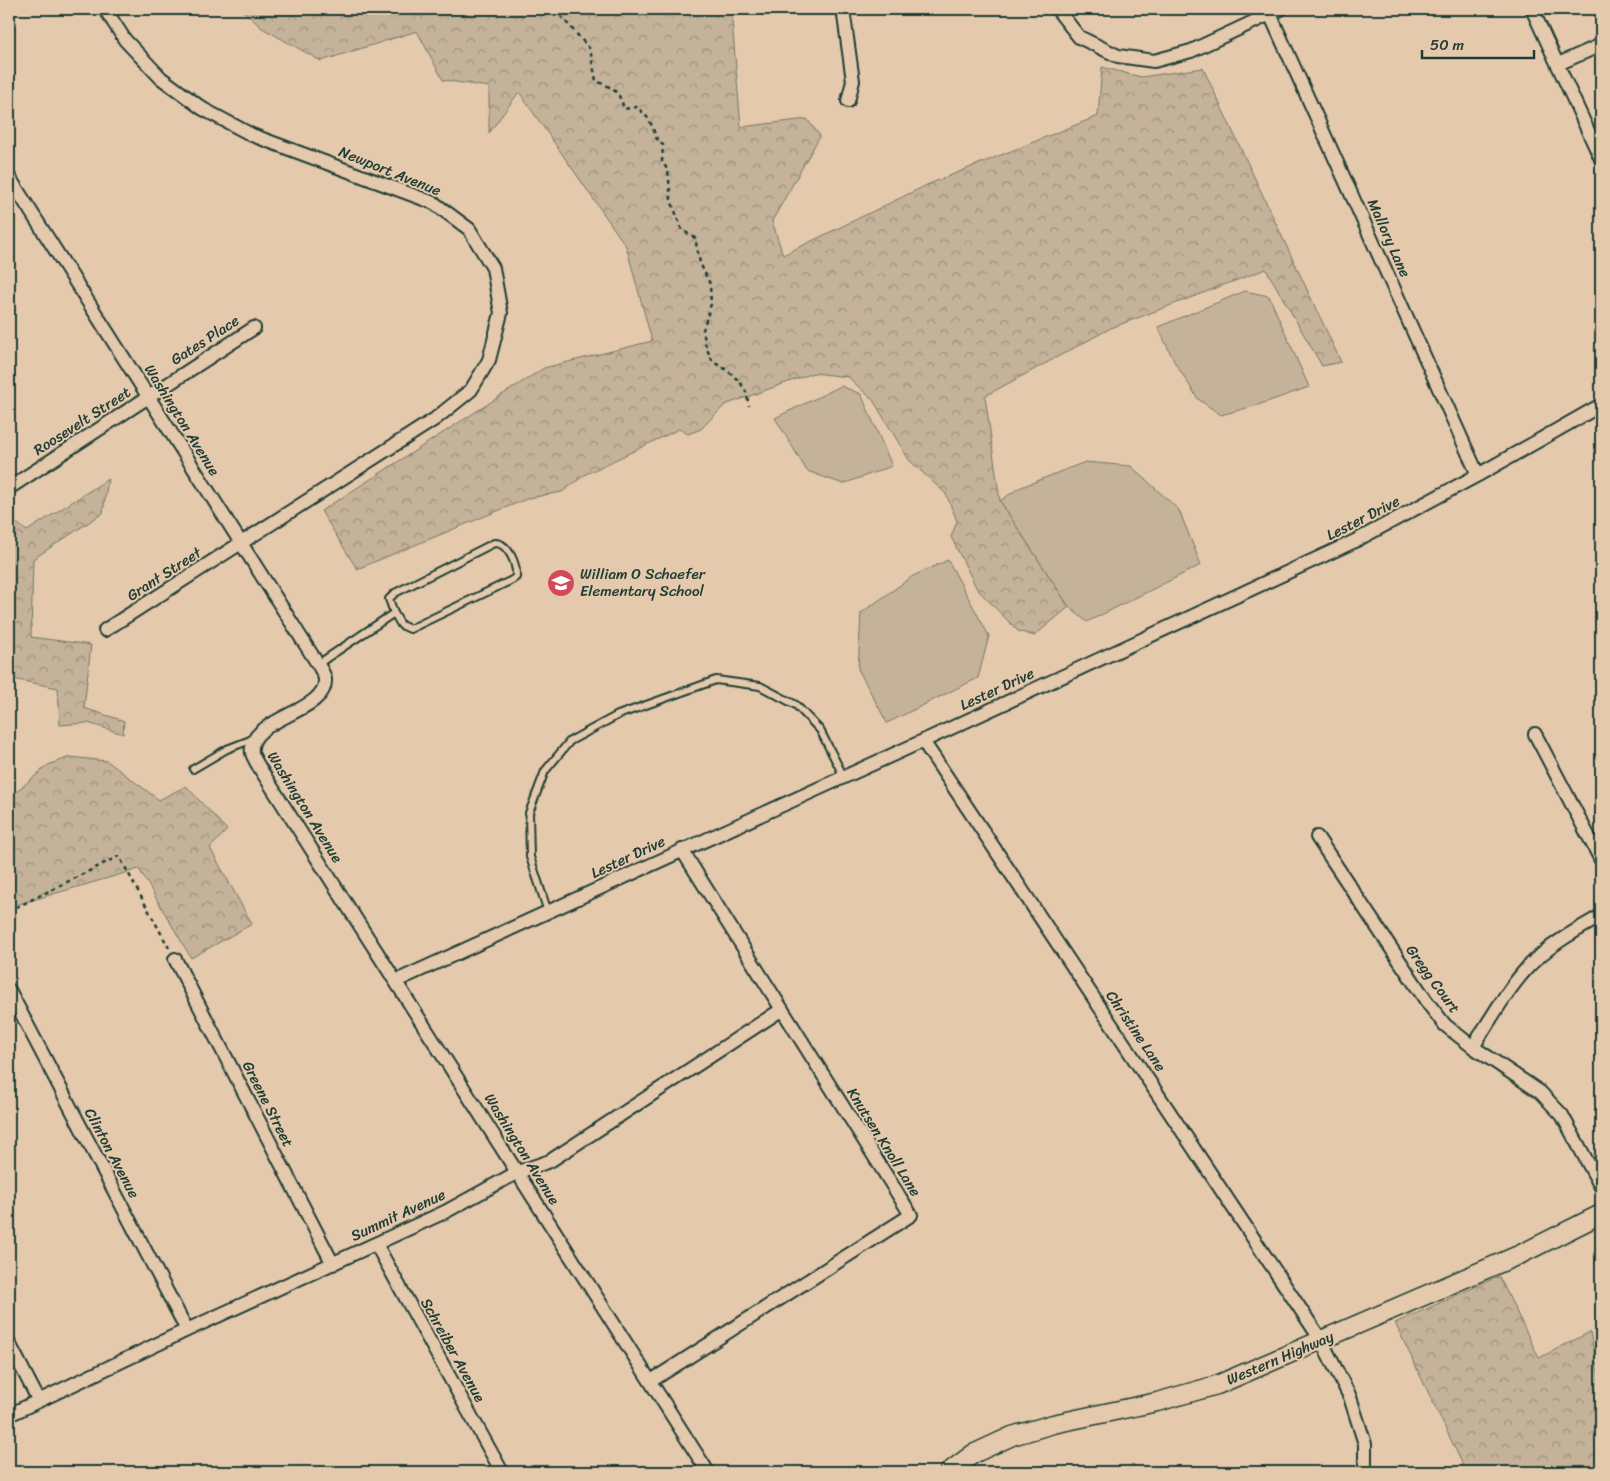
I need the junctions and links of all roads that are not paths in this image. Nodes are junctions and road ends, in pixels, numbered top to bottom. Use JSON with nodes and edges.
{"nodes":[{"id":1,"x":105,"y":9,"type":"edge"},
{"id":2,"x":843,"y":9,"type":"edge"},
{"id":3,"x":1057,"y":9,"type":"edge"},
{"id":4,"x":1532,"y":9,"type":"edge"},
{"id":5,"x":1276,"y":11,"type":"edge"},
{"id":6,"x":1601,"y":45,"type":"edge"},
{"id":7,"x":1558,"y":64,"type":"junction"},
{"id":8,"x":848,"y":101,"type":"dead end"},
{"id":9,"x":1601,"y":159,"type":"edge"},
{"id":10,"x":9,"y":177,"type":"edge"},
{"id":11,"x":254,"y":328,"type":"dead end"},
{"id":12,"x":149,"y":397,"type":"junction"},
{"id":13,"x":1601,"y":405,"type":"edge"},
{"id":14,"x":1478,"y":475,"type":"junction"},
{"id":15,"x":9,"y":488,"type":"edge"},
{"id":16,"x":241,"y":544,"type":"junction"},
{"id":17,"x":394,"y":613,"type":"junction"},
{"id":18,"x":106,"y":630,"type":"dead end"},
{"id":19,"x":318,"y":664,"type":"junction"},
{"id":20,"x":1534,"y":734,"type":"dead end"},
{"id":21,"x":254,"y":739,"type":"junction"},
{"id":22,"x":923,"y":741,"type":"junction"},
{"id":23,"x":193,"y":770,"type":"dead end"},
{"id":24,"x":844,"y":777,"type":"junction"},
{"id":25,"x":1317,"y":837,"type":"dead end"},
{"id":26,"x":682,"y":850,"type":"junction"},
{"id":27,"x":1601,"y":860,"type":"edge"},
{"id":28,"x":548,"y":912,"type":"junction"},
{"id":29,"x":1601,"y":916,"type":"edge"},
{"id":30,"x":175,"y":959,"type":"road end"},
{"id":31,"x":396,"y":981,"type":"junction"},
{"id":32,"x":9,"y":990,"type":"edge"},
{"id":33,"x":782,"y":1010,"type":"junction"},
{"id":34,"x":1473,"y":1047,"type":"junction"},
{"id":35,"x":518,"y":1172,"type":"junction"},
{"id":36,"x":1601,"y":1187,"type":"edge"},
{"id":37,"x":1601,"y":1214,"type":"edge"},
{"id":38,"x":376,"y":1244,"type":"junction"},
{"id":39,"x":333,"y":1264,"type":"junction"},
{"id":40,"x":187,"y":1330,"type":"junction"},
{"id":41,"x":1321,"y":1340,"type":"junction"},
{"id":42,"x":9,"y":1343,"type":"edge"},
{"id":43,"x":651,"y":1382,"type":"junction"},
{"id":44,"x":39,"y":1401,"type":"junction"},
{"id":45,"x":9,"y":1415,"type":"edge"},
{"id":46,"x":502,"y":1472,"type":"edge"},
{"id":47,"x":708,"y":1472,"type":"edge"},
{"id":48,"x":949,"y":1472,"type":"edge"},
{"id":49,"x":1365,"y":1472,"type":"edge"}],
"edges":[{"from":1,"to":16,"type":"street","name":"Newport Avenue"},
{"from":2,"to":8,"type":"street"},
{"from":3,"to":5,"type":"street"},
{"from":4,"to":7,"type":"street"},
{"from":5,"to":14,"type":"street","name":"Mallory Lane"},
{"from":6,"to":7,"type":"street"},
{"from":7,"to":9,"type":"street"},
{"from":10,"to":12,"type":"street","name":"Washington Avenue"},
{"from":11,"to":12,"type":"street","name":"Gates Place"},
{"from":12,"to":15,"type":"street","name":"Roosevelt Street"},
{"from":12,"to":16,"type":"street","name":"Washington Avenue"},
{"from":13,"to":14,"type":"street","name":"Lester Drive"},
{"from":14,"to":22,"type":"street","name":"Lester Drive"},
{"from":16,"to":18,"type":"street","name":"Grant Street"},
{"from":16,"to":19,"type":"street","name":"Washington Avenue"},
{"from":17,"to":17,"type":"lane"},
{"from":17,"to":19,"type":"lane"},
{"from":19,"to":21,"type":"street","name":"Washington Avenue"},
{"from":20,"to":27,"type":"street"},
{"from":21,"to":23,"type":"lane"},
{"from":21,"to":31,"type":"street","name":"Washington Avenue"},
{"from":22,"to":24,"type":"street","name":"Lester Drive"},
{"from":22,"to":41,"type":"street","name":"Christine Lane"},
{"from":24,"to":26,"type":"street","name":"Lester Drive"},
{"from":24,"to":28,"type":"lane"},
{"from":25,"to":34,"type":"street","name":"Gregg Court"},
{"from":26,"to":28,"type":"street","name":"Lester Drive"},
{"from":26,"to":33,"type":"street","name":"Knutsen Knoll Lane"},
{"from":28,"to":31,"type":"street","name":"Lester Drive"},
{"from":29,"to":34,"type":"street"},
{"from":30,"to":39,"type":"street","name":"Greene Street"},
{"from":31,"to":35,"type":"street","name":"Washington Avenue"},
{"from":32,"to":40,"type":"street","name":"Clinton Avenue"},
{"from":33,"to":35,"type":"street","name":"Summit Avenue"},
{"from":33,"to":43,"type":"street","name":"Knutsen Knoll Lane"},
{"from":34,"to":36,"type":"street","name":"Gregg Court"},
{"from":35,"to":38,"type":"street","name":"Summit Avenue"},
{"from":35,"to":43,"type":"street","name":"Washington Avenue"},
{"from":37,"to":41,"type":"street","name":"Western Highway"},
{"from":38,"to":39,"type":"street","name":"Summit Avenue"},
{"from":38,"to":46,"type":"street","name":"Schreiber Avenue"},
{"from":39,"to":40,"type":"street","name":"Summit Avenue"},
{"from":40,"to":44,"type":"street","name":"Summit Avenue"},
{"from":41,"to":48,"type":"street","name":"Western Highway"},
{"from":41,"to":49,"type":"street","name":"Christine Lane"},
{"from":42,"to":44,"type":"street"},
{"from":43,"to":47,"type":"street","name":"Washington Avenue"},
{"from":44,"to":45,"type":"street","name":"Summit Avenue"}]}
